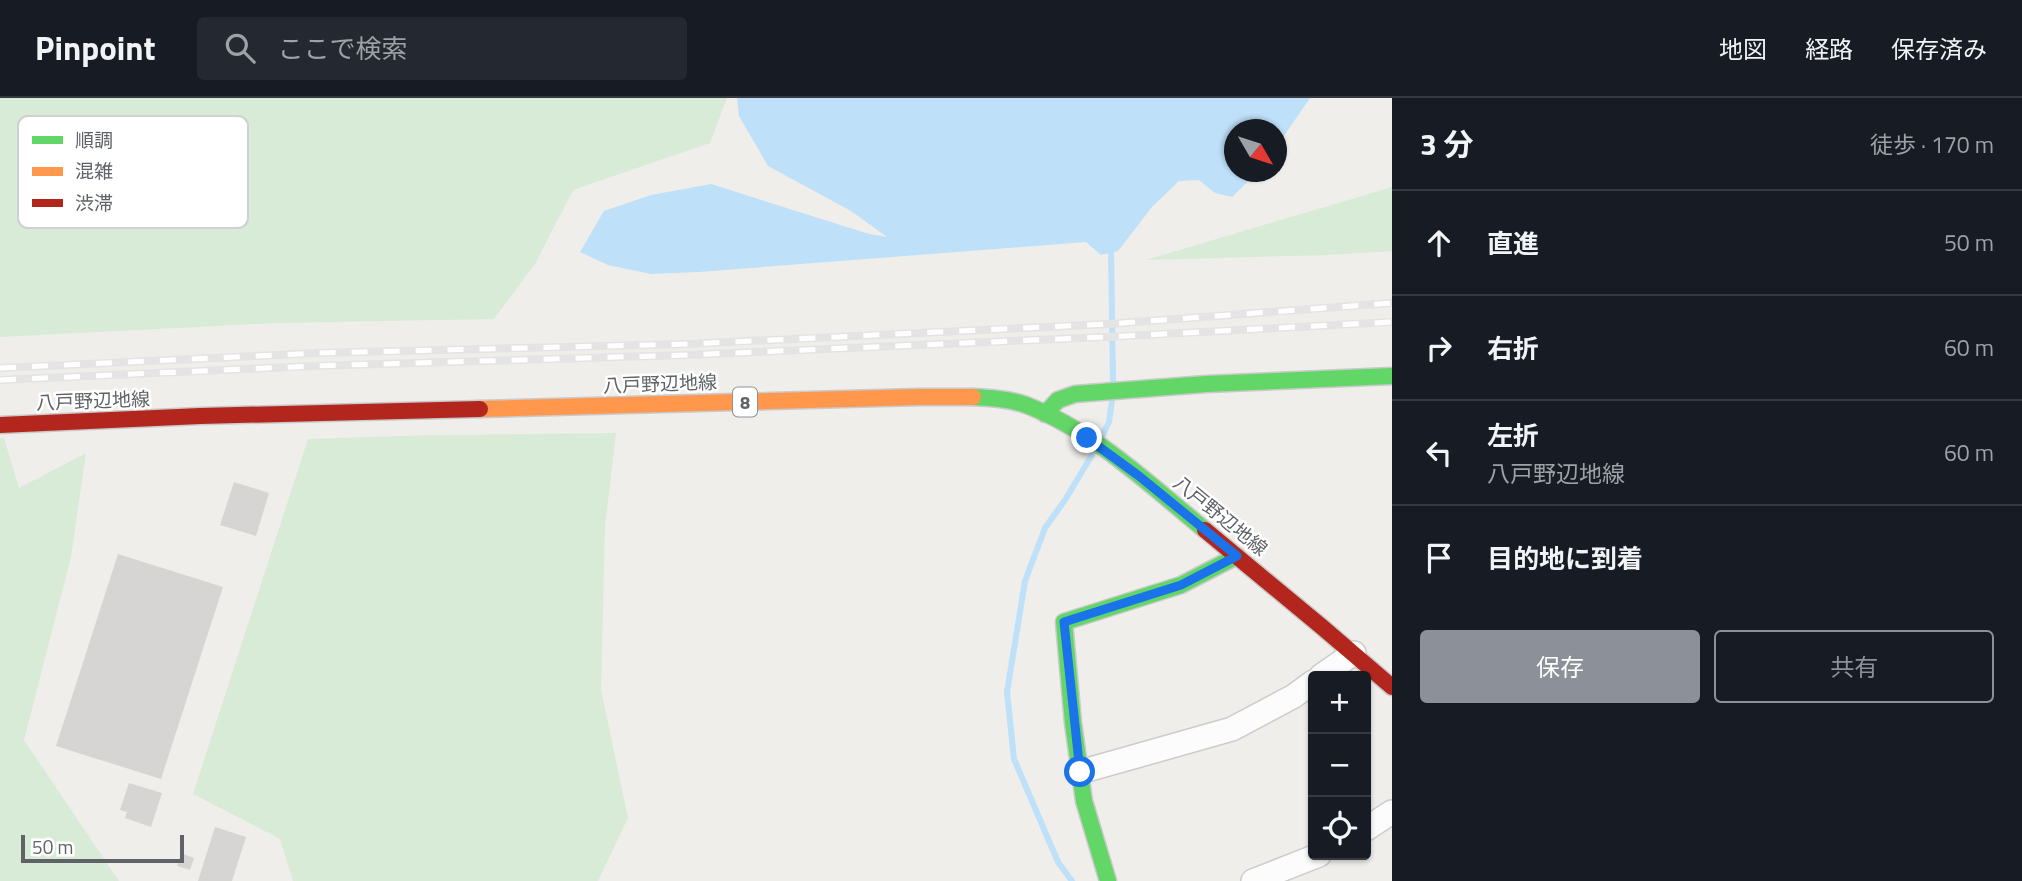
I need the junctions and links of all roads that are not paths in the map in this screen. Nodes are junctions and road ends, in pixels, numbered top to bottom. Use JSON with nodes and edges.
{"nodes":[{"id":1,"x":1392,"y":376,"type":"edge"},
{"id":2,"x":1045,"y":414,"type":"junction"},
{"id":3,"x":0,"y":425,"type":"edge"},
{"id":4,"x":1237,"y":556,"type":"junction"},
{"id":5,"x":1354,"y":653,"type":"junction"},
{"id":6,"x":1328,"y":671,"type":"edge"},
{"id":7,"x":1308,"y":686,"type":"edge"},
{"id":8,"x":1392,"y":687,"type":"edge"},
{"id":9,"x":1080,"y":772,"type":"junction"},
{"id":10,"x":1392,"y":812,"type":"edge"},
{"id":11,"x":1371,"y":826,"type":"edge"},
{"id":12,"x":1308,"y":859,"type":"edge"},
{"id":13,"x":1108,"y":881,"type":"edge"},
{"id":14,"x":1253,"y":881,"type":"edge"}],
"edges":[{"from":1,"to":2,"type":"main road"},
{"from":2,"to":3,"type":"main road","name":"八戸野辺地線","number":"8"},
{"from":2,"to":4,"type":"main road","name":"八戸野辺地線","number":"8"},
{"from":4,"to":5,"type":"main road","name":"八戸野辺地線","number":"8"},
{"from":4,"to":9,"type":"main road"},
{"from":5,"to":6,"type":"street"},
{"from":5,"to":8,"type":"main road","name":"八戸野辺地線","number":"8"},
{"from":7,"to":9,"type":"street"},
{"from":9,"to":13,"type":"main road"},
{"from":10,"to":11,"type":"street"},
{"from":12,"to":14,"type":"street"}]}
